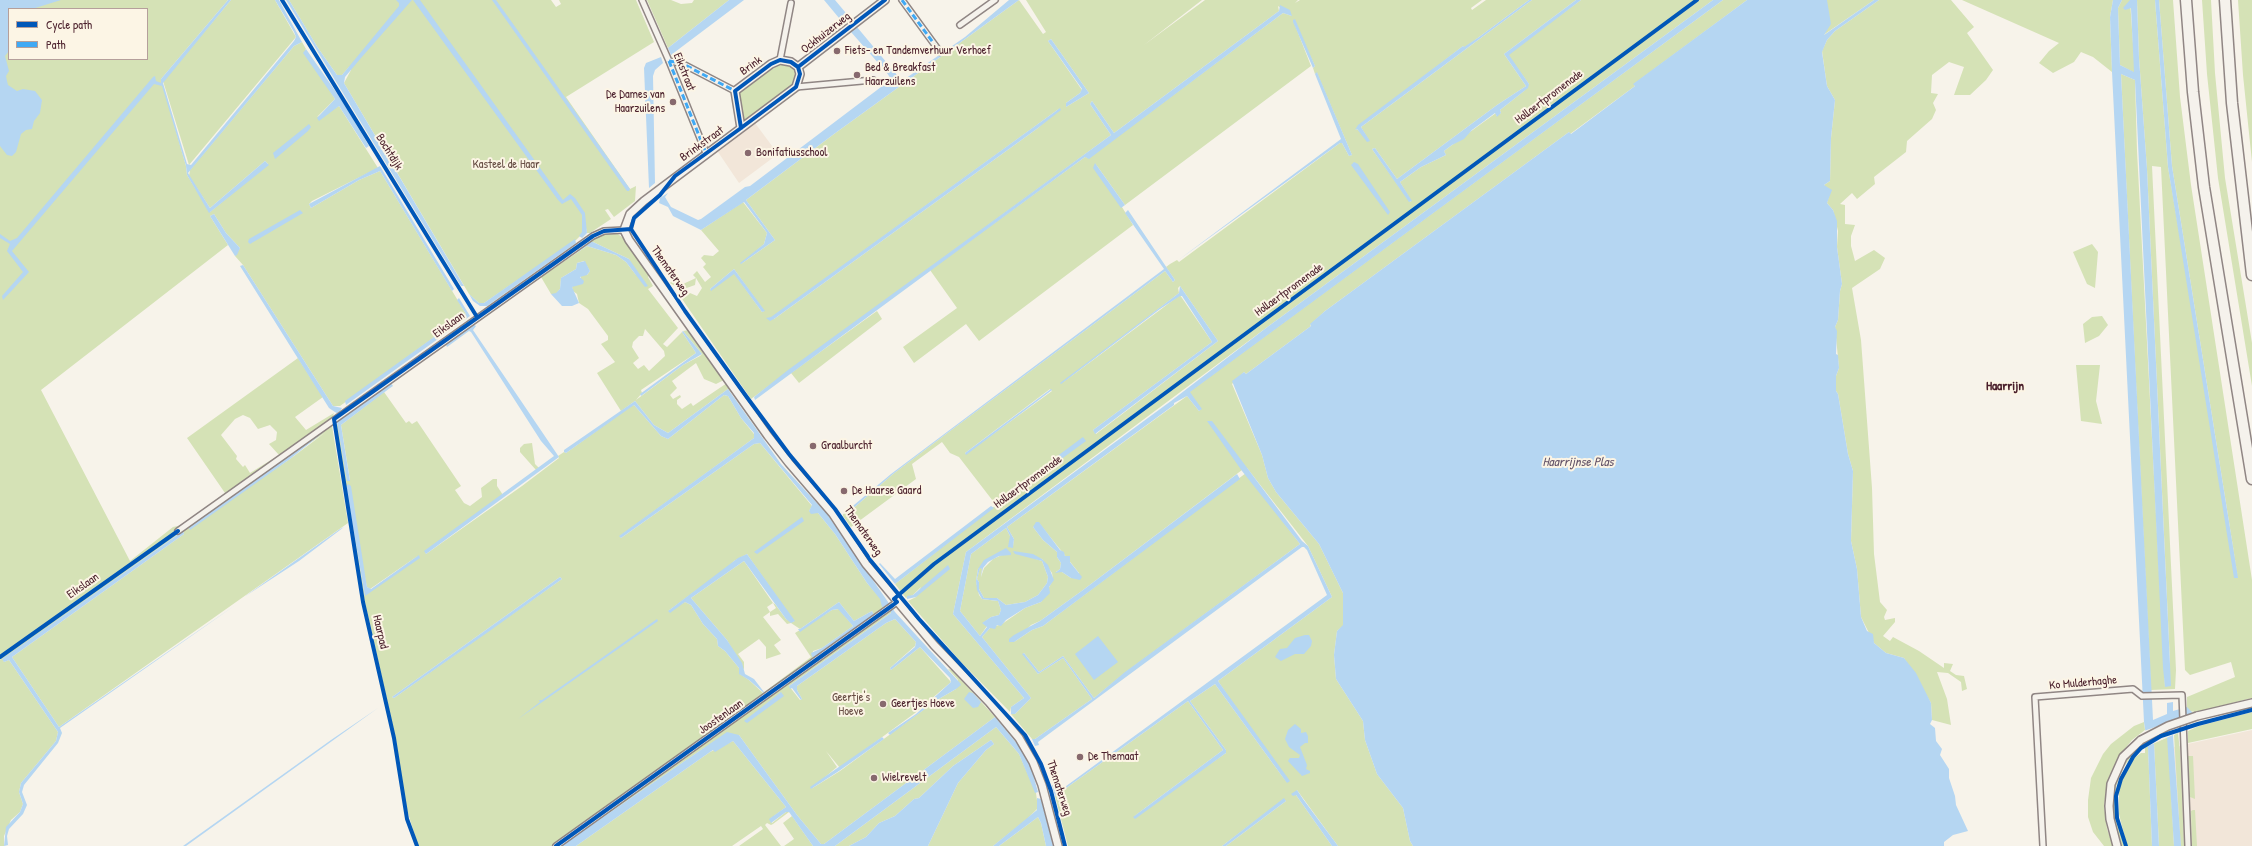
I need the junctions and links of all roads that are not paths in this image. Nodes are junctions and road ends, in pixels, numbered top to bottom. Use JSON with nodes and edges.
{"nodes":[{"id":1,"x":642,"y":0,"type":"edge"},
{"id":2,"x":885,"y":0,"type":"edge"},
{"id":3,"x":902,"y":0,"type":"edge"},
{"id":4,"x":995,"y":0,"type":"edge"},
{"id":5,"x":2186,"y":0,"type":"edge"},
{"id":6,"x":2225,"y":0,"type":"edge"},
{"id":7,"x":791,"y":3,"type":"dead end"},
{"id":8,"x":960,"y":25,"type":"dead end"},
{"id":9,"x":940,"y":52,"type":"dead end"},
{"id":10,"x":669,"y":60,"type":"junction"},
{"id":11,"x":780,"y":60,"type":"junction"},
{"id":12,"x":798,"y":67,"type":"junction"},
{"id":13,"x":873,"y":80,"type":"dead end"},
{"id":14,"x":796,"y":87,"type":"junction"},
{"id":15,"x":735,"y":92,"type":"junction"},
{"id":16,"x":741,"y":128,"type":"junction"},
{"id":17,"x":706,"y":153,"type":"junction"},
{"id":18,"x":624,"y":230,"type":"junction"},
{"id":19,"x":2247,"y":234,"type":"junction"},
{"id":20,"x":2252,"y":256,"type":"edge"},
{"id":21,"x":2252,"y":275,"type":"edge"},
{"id":22,"x":2252,"y":479,"type":"edge"},
{"id":23,"x":178,"y":531,"type":"dead end"},
{"id":24,"x":895,"y":604,"type":"junction"},
{"id":25,"x":2252,"y":703,"type":"edge"},
{"id":26,"x":556,"y":846,"type":"edge"},
{"id":27,"x":1058,"y":846,"type":"edge"},
{"id":28,"x":2043,"y":846,"type":"edge"},
{"id":29,"x":2117,"y":846,"type":"edge"},
{"id":30,"x":2188,"y":846,"type":"edge"}],
"edges":[{"from":1,"to":10,"type":"street","name":"Eikstraat"},
{"from":2,"to":12,"type":"street","name":"Ockhuizerweg"},
{"from":3,"to":9,"type":"street"},
{"from":4,"to":8,"type":"street"},
{"from":5,"to":22,"type":"highway"},
{"from":6,"to":19,"type":"highway"},
{"from":7,"to":11,"type":"street","name":"Brink"},
{"from":10,"to":15,"type":"street"},
{"from":10,"to":17,"type":"street","name":"Eikstraat"},
{"from":11,"to":12,"type":"street","name":"Brink"},
{"from":11,"to":15,"type":"street","name":"Brink"},
{"from":12,"to":14,"type":"street"},
{"from":13,"to":14,"type":"street"},
{"from":14,"to":16,"type":"street"},
{"from":15,"to":16,"type":"street","name":"Brink"},
{"from":16,"to":17,"type":"street","name":"Brinkstraat"},
{"from":17,"to":18,"type":"street","name":"Brinkstraat"},
{"from":18,"to":23,"type":"street","name":"Eikslaan"},
{"from":18,"to":24,"type":"street","name":"Thematerweg"},
{"from":19,"to":20,"type":"highway"},
{"from":19,"to":21,"type":"highway"},
{"from":24,"to":26,"type":"street","name":"Joostenlaan"},
{"from":24,"to":27,"type":"street","name":"Thematerweg"},
{"from":25,"to":29,"type":"street","bridge":true},
{"from":28,"to":30,"type":"street","name":"Ko Mulderhaghe"}]}
